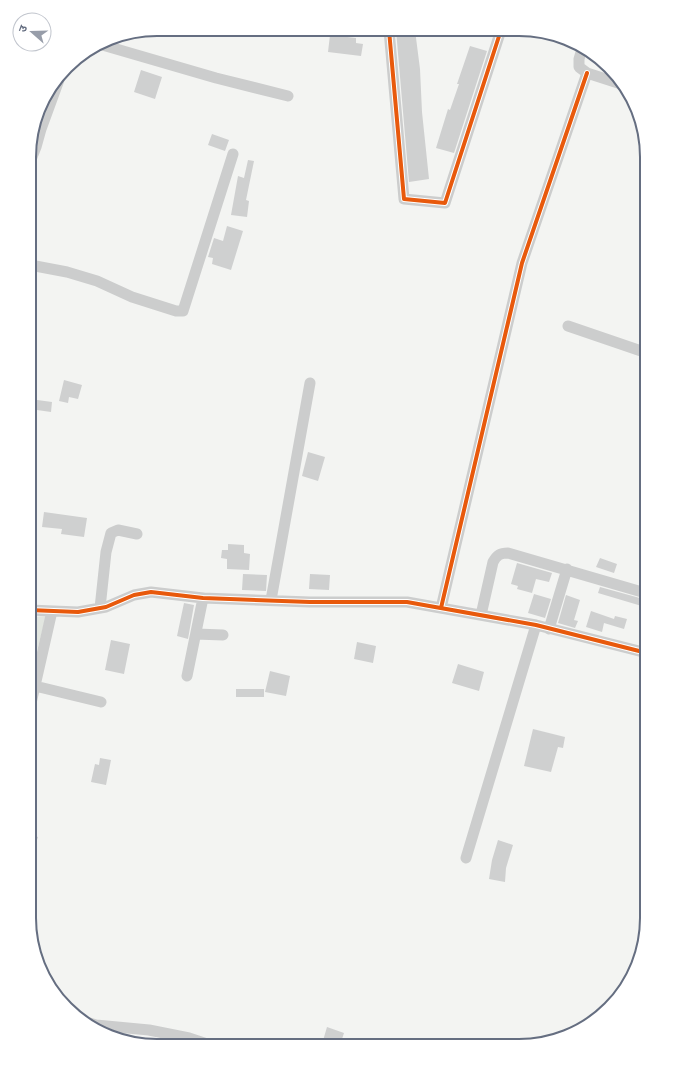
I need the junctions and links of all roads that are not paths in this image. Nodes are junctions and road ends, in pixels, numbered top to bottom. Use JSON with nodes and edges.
{"nodes":[{"id":1,"x":390,"y":36,"type":"edge"},
{"id":2,"x":499,"y":36,"type":"edge"},
{"id":3,"x":107,"y":46,"type":"edge"},
{"id":4,"x":581,"y":53,"type":"edge"},
{"id":5,"x":587,"y":73,"type":"junction"},
{"id":6,"x":614,"y":82,"type":"edge"},
{"id":7,"x":54,"y":93,"type":"edge"},
{"id":8,"x":288,"y":96,"type":"dead end"},
{"id":9,"x":37,"y":144,"type":"edge"},
{"id":10,"x":233,"y":154,"type":"dead end"},
{"id":11,"x":36,"y":266,"type":"edge"},
{"id":12,"x":568,"y":326,"type":"dead end"},
{"id":13,"x":640,"y":351,"type":"edge"},
{"id":14,"x":310,"y":383,"type":"dead end"},
{"id":15,"x":137,"y":534,"type":"dead end"},
{"id":16,"x":567,"y":569,"type":"junction"},
{"id":17,"x":640,"y":591,"type":"edge"},
{"id":18,"x":203,"y":598,"type":"junction"},
{"id":19,"x":272,"y":600,"type":"junction"},
{"id":20,"x":100,"y":608,"type":"junction"},
{"id":21,"x":441,"y":608,"type":"junction"},
{"id":22,"x":36,"y":610,"type":"edge"},
{"id":23,"x":52,"y":611,"type":"junction"},
{"id":24,"x":481,"y":615,"type":"junction"},
{"id":25,"x":536,"y":625,"type":"junction"},
{"id":26,"x":549,"y":629,"type":"junction"},
{"id":27,"x":196,"y":634,"type":"junction"},
{"id":28,"x":222,"y":635,"type":"dead end"},
{"id":29,"x":640,"y":651,"type":"edge"},
{"id":30,"x":187,"y":676,"type":"dead end"},
{"id":31,"x":36,"y":682,"type":"edge"},
{"id":32,"x":36,"y":686,"type":"edge"},
{"id":33,"x":101,"y":702,"type":"dead end"},
{"id":34,"x":466,"y":858,"type":"dead end"},
{"id":35,"x":101,"y":1026,"type":"edge"},
{"id":36,"x":191,"y":1039,"type":"edge"}],
"edges":[{"from":1,"to":2,"type":"street"},
{"from":3,"to":8,"type":"street"},
{"from":4,"to":5,"type":"street"},
{"from":5,"to":6,"type":"street"},
{"from":5,"to":21,"type":"street"},
{"from":7,"to":9,"type":"street"},
{"from":10,"to":11,"type":"street"},
{"from":12,"to":13,"type":"street"},
{"from":14,"to":19,"type":"street"},
{"from":15,"to":20,"type":"street"},
{"from":16,"to":17,"type":"street"},
{"from":16,"to":24,"type":"street"},
{"from":16,"to":26,"type":"street"},
{"from":18,"to":19,"type":"street"},
{"from":18,"to":20,"type":"street"},
{"from":18,"to":27,"type":"street"},
{"from":19,"to":21,"type":"street"},
{"from":20,"to":23,"type":"street"},
{"from":21,"to":24,"type":"street"},
{"from":22,"to":23,"type":"street"},
{"from":23,"to":31,"type":"street"},
{"from":24,"to":25,"type":"street"},
{"from":25,"to":26,"type":"street"},
{"from":25,"to":34,"type":"street"},
{"from":26,"to":29,"type":"street"},
{"from":27,"to":28,"type":"street"},
{"from":27,"to":30,"type":"street"},
{"from":32,"to":33,"type":"street"},
{"from":35,"to":36,"type":"street"}]}
